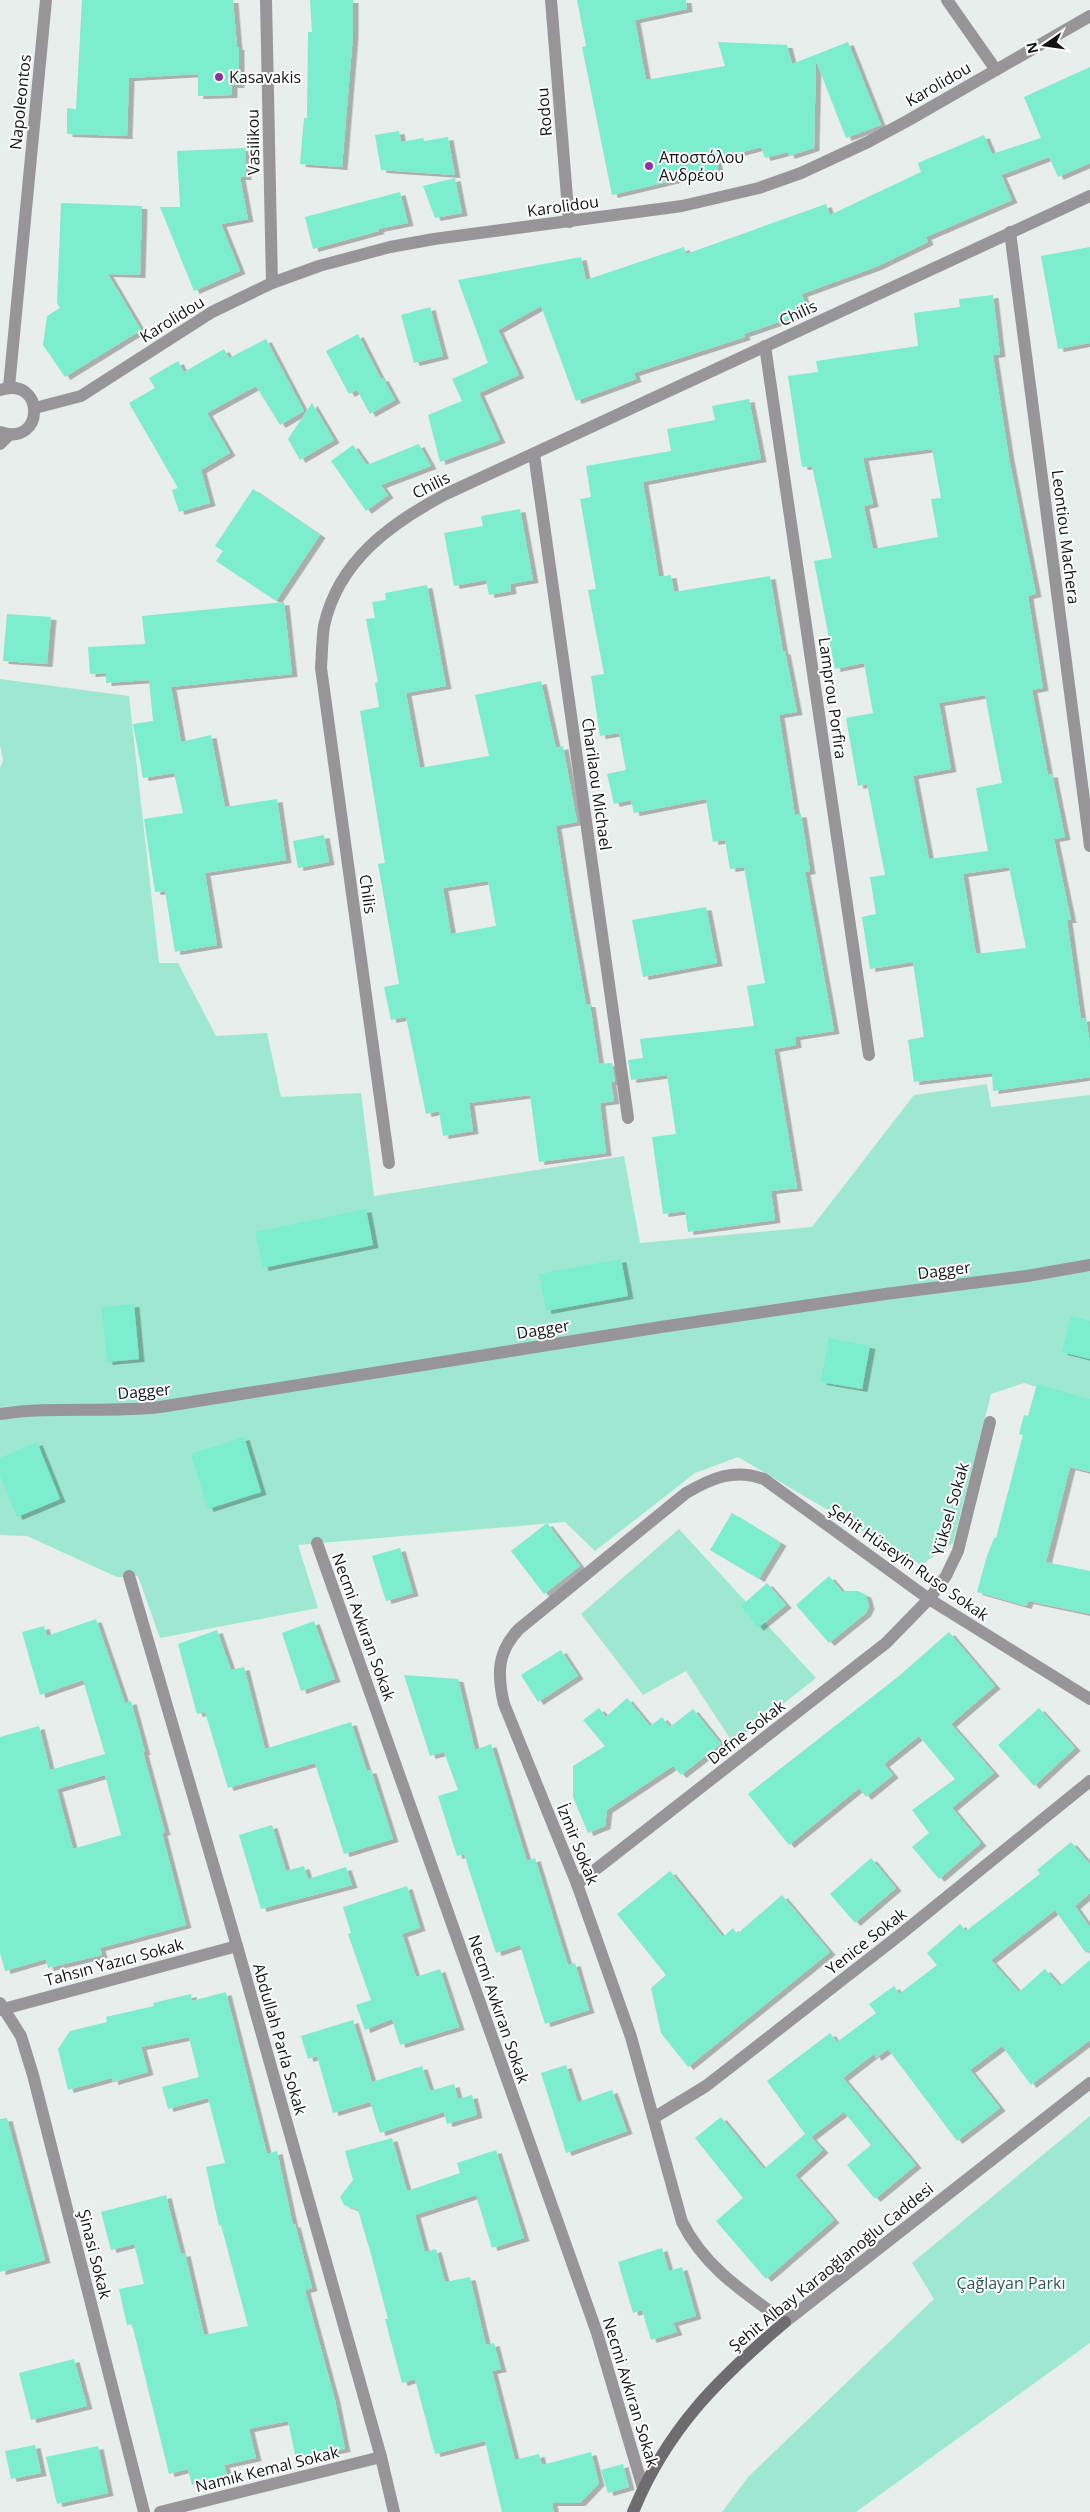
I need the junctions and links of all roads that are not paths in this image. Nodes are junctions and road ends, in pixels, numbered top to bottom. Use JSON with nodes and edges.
{"nodes":[{"id":1,"x":46,"y":0,"type":"edge"},
{"id":2,"x":266,"y":0,"type":"edge"},
{"id":3,"x":551,"y":0,"type":"edge"},
{"id":4,"x":947,"y":0,"type":"edge"},
{"id":5,"x":1090,"y":16,"type":"edge"},
{"id":6,"x":996,"y":70,"type":"junction"},
{"id":7,"x":1090,"y":196,"type":"edge"},
{"id":8,"x":569,"y":222,"type":"junction"},
{"id":9,"x":1010,"y":232,"type":"junction"},
{"id":10,"x":272,"y":283,"type":"junction"},
{"id":11,"x":765,"y":346,"type":"junction"},
{"id":12,"x":4,"y":388,"type":"edge"},
{"id":13,"x":35,"y":408,"type":"junction"},
{"id":14,"x":3,"y":437,"type":"edge"},
{"id":15,"x":534,"y":454,"type":"junction"},
{"id":16,"x":1090,"y":846,"type":"edge"},
{"id":17,"x":869,"y":1055,"type":"dead end"},
{"id":18,"x":628,"y":1118,"type":"dead end"},
{"id":19,"x":389,"y":1163,"type":"dead end"},
{"id":20,"x":1090,"y":1265,"type":"edge"},
{"id":21,"x":0,"y":1414,"type":"edge"},
{"id":22,"x":990,"y":1422,"type":"dead end"},
{"id":23,"x":764,"y":1479,"type":"joint"},
{"id":24,"x":317,"y":1543,"type":"dead end"},
{"id":25,"x":129,"y":1576,"type":"dead end"},
{"id":26,"x":929,"y":1599,"type":"junction"},
{"id":27,"x":1090,"y":1699,"type":"edge"},
{"id":28,"x":1090,"y":1781,"type":"edge"},
{"id":29,"x":577,"y":1884,"type":"junction"},
{"id":30,"x":237,"y":1946,"type":"junction"},
{"id":31,"x":2,"y":2007,"type":"edge"},
{"id":32,"x":1090,"y":2084,"type":"edge"},
{"id":33,"x":655,"y":2117,"type":"junction"},
{"id":34,"x":785,"y":2322,"type":"junction"},
{"id":35,"x":381,"y":2457,"type":"junction"},
{"id":36,"x":643,"y":2488,"type":"junction"},
{"id":37,"x":144,"y":2512,"type":"edge"},
{"id":38,"x":160,"y":2512,"type":"edge"},
{"id":39,"x":394,"y":2512,"type":"edge"},
{"id":40,"x":633,"y":2512,"type":"edge"}],
"edges":[{"from":1,"to":12,"type":"street","name":"Napoleontos"},
{"from":2,"to":10,"type":"street","name":"Vasilikou"},
{"from":3,"to":8,"type":"street","name":"Rodou"},
{"from":4,"to":6,"type":"street"},
{"from":5,"to":6,"type":"street","name":"Karolidou"},
{"from":6,"to":8,"type":"street","name":"Karolidou"},
{"from":7,"to":9,"type":"street","name":"Chilis"},
{"from":8,"to":10,"type":"street","name":"Karolidou"},
{"from":9,"to":11,"type":"street","name":"Chilis"},
{"from":9,"to":16,"type":"street","name":"Leontiou Machera"},
{"from":10,"to":13,"type":"street","name":"Karolidou"},
{"from":11,"to":15,"type":"street","name":"Chilis"},
{"from":11,"to":17,"type":"street","name":"Lamprou Porfira"},
{"from":12,"to":13,"type":"street","name":"Napoleontos"},
{"from":13,"to":14,"type":"street"},
{"from":15,"to":18,"type":"street","name":"Charilaou Michael"},
{"from":15,"to":19,"type":"street","name":"Chilis"},
{"from":20,"to":21,"type":"street","name":"Dagger"},
{"from":22,"to":26,"type":"street","name":"Yüksel Sokak"},
{"from":23,"to":26,"type":"street","name":"Şehit Hüseyin Ruso Sokak"},
{"from":23,"to":29,"type":"street","name":"İzmir Sokak"},
{"from":24,"to":36,"type":"street","name":"Necmi Avkıran Sokak"},
{"from":25,"to":30,"type":"street","name":"Abdullah Parla Sokak"},
{"from":26,"to":27,"type":"street","name":"Şehit Hüseyin Ruso Sokak"},
{"from":26,"to":29,"type":"street","name":"Defne Sokak"},
{"from":28,"to":33,"type":"street","name":"Yenice Sokak"},
{"from":29,"to":33,"type":"street","name":"İzmir Sokak"},
{"from":30,"to":31,"type":"street","name":"Tahsın Yazıcı Sokak"},
{"from":30,"to":35,"type":"street","name":"Abdullah Parla Sokak"},
{"from":31,"to":37,"type":"street","name":"Şinasi Sokak"},
{"from":32,"to":34,"type":"street","name":"Şehit Albay Karaoğlanoğlu Caddesi"},
{"from":33,"to":34,"type":"street","name":"İzmir Sokak"},
{"from":34,"to":36,"type":"street","name":"Şehit Albay Karaoğlanoğlu Caddesi"},
{"from":35,"to":38,"type":"street","name":"Namık Kemal Sokak"},
{"from":35,"to":39,"type":"street","name":"Abdullah Parla Sokak"},
{"from":36,"to":40,"type":"street","name":"Şehit Albay Karaoğlanoğlu Caddesi"}]}
